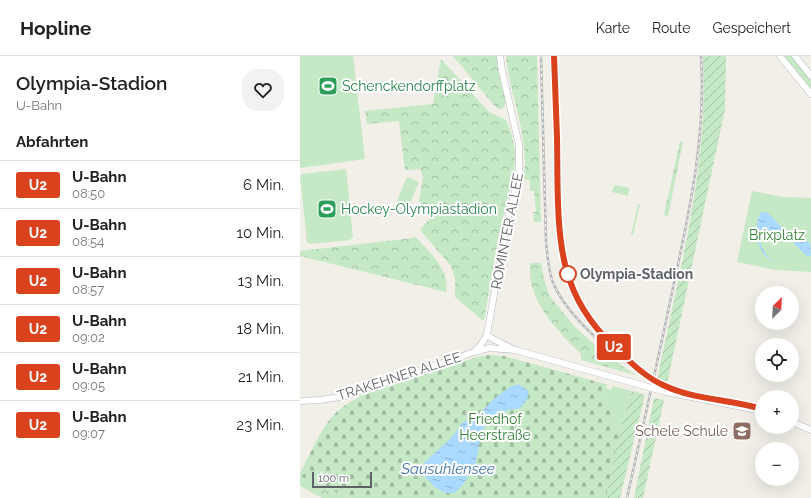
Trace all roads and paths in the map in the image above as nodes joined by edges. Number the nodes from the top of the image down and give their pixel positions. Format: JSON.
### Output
{"nodes":[{"id":1,"x":500,"y":56,"type":"edge"},
{"id":2,"x":780,"y":56,"type":"edge"},
{"id":3,"x":795,"y":56,"type":"edge"},
{"id":4,"x":811,"y":76,"type":"edge"},
{"id":5,"x":811,"y":94,"type":"edge"},
{"id":6,"x":487,"y":334,"type":"junction"},
{"id":7,"x":515,"y":350,"type":"junction"},
{"id":8,"x":474,"y":352,"type":"junction"},
{"id":9,"x":300,"y":400,"type":"edge"},
{"id":10,"x":755,"y":410,"type":"edge"},
{"id":11,"x":799,"y":425,"type":"edge"},
{"id":12,"x":811,"y":430,"type":"edge"}],
"edges":[{"from":1,"to":6,"type":"main road","name":"ROMINTER ALLEE"},
{"from":2,"to":5,"type":"main road"},
{"from":3,"to":4,"type":"main road"},
{"from":6,"to":7,"type":"main road"},
{"from":6,"to":8,"type":"main road"},
{"from":7,"to":8,"type":"main road","name":"TRAKEHNER ALLEE"},
{"from":7,"to":10,"type":"main road","bridge":true},
{"from":8,"to":9,"type":"main road","name":"TRAKEHNER ALLEE"},
{"from":11,"to":12,"type":"main road"}]}
